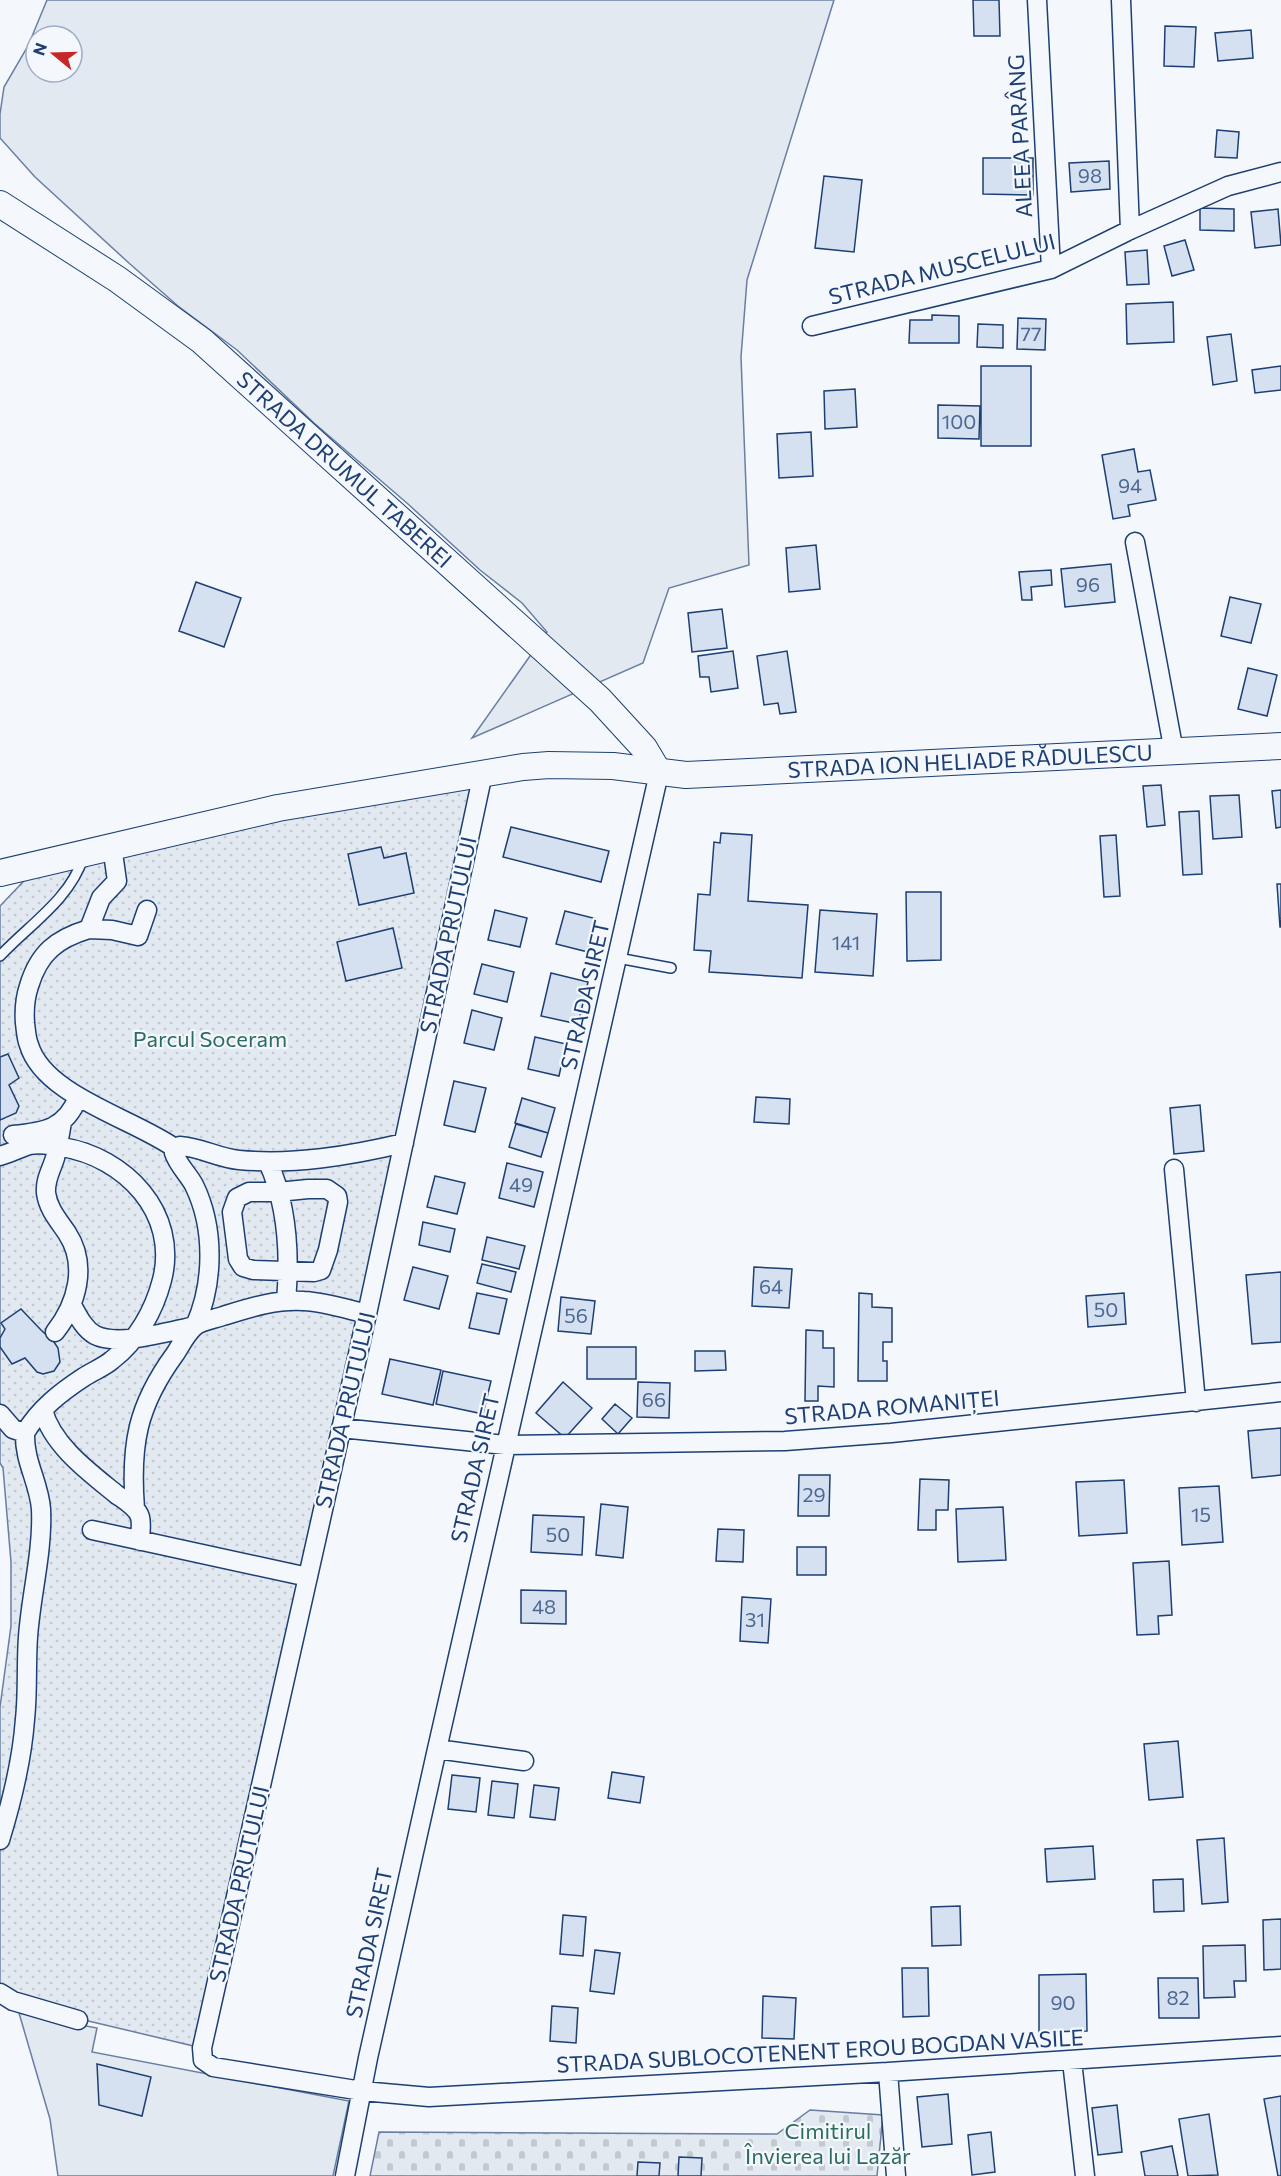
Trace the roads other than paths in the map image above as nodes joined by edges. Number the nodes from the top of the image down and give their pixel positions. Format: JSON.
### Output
{"nodes":[{"id":1,"x":1037,"y":0,"type":"edge"},
{"id":2,"x":1121,"y":0,"type":"edge"},
{"id":3,"x":1281,"y":172,"type":"edge"},
{"id":4,"x":0,"y":204,"type":"edge"},
{"id":5,"x":1130,"y":230,"type":"junction"},
{"id":6,"x":1051,"y":269,"type":"junction"},
{"id":7,"x":813,"y":326,"type":"dead end"},
{"id":8,"x":1135,"y":542,"type":"dead end"},
{"id":9,"x":1281,"y":746,"type":"edge"},
{"id":10,"x":1174,"y":752,"type":"junction"},
{"id":11,"x":659,"y":772,"type":"junction"},
{"id":12,"x":483,"y":773,"type":"junction"},
{"id":13,"x":112,"y":846,"type":"junction"},
{"id":14,"x":85,"y":852,"type":"junction"},
{"id":15,"x":0,"y":873,"type":"edge"},
{"id":16,"x":147,"y":910,"type":"dead end"},
{"id":17,"x":88,"y":929,"type":"junction"},
{"id":18,"x":0,"y":956,"type":"edge"},
{"id":19,"x":618,"y":958,"type":"junction"},
{"id":20,"x":671,"y":968,"type":"dead end"},
{"id":21,"x":78,"y":1097,"type":"junction"},
{"id":22,"x":62,"y":1122,"type":"junction"},
{"id":23,"x":13,"y":1135,"type":"dead end"},
{"id":24,"x":404,"y":1143,"type":"junction"},
{"id":25,"x":58,"y":1146,"type":"junction"},
{"id":26,"x":176,"y":1149,"type":"junction"},
{"id":27,"x":0,"y":1156,"type":"edge"},
{"id":28,"x":268,"y":1162,"type":"junction"},
{"id":29,"x":1174,"y":1169,"type":"dead end"},
{"id":30,"x":279,"y":1192,"type":"junction"},
{"id":31,"x":287,"y":1271,"type":"junction"},
{"id":32,"x":286,"y":1301,"type":"junction"},
{"id":33,"x":72,"y":1305,"type":"junction"},
{"id":34,"x":367,"y":1314,"type":"junction"},
{"id":35,"x":195,"y":1326,"type":"junction"},
{"id":36,"x":55,"y":1332,"type":"dead end"},
{"id":37,"x":135,"y":1337,"type":"junction"},
{"id":38,"x":1281,"y":1392,"type":"edge"},
{"id":39,"x":1196,"y":1402,"type":"junction"},
{"id":40,"x":43,"y":1410,"type":"junction"},
{"id":41,"x":0,"y":1414,"type":"edge"},
{"id":42,"x":341,"y":1428,"type":"junction"},
{"id":43,"x":25,"y":1433,"type":"junction"},
{"id":44,"x":505,"y":1445,"type":"junction"},
{"id":45,"x":135,"y":1509,"type":"junction"},
{"id":46,"x":92,"y":1530,"type":"dead end"},
{"id":47,"x":140,"y":1541,"type":"junction"},
{"id":48,"x":308,"y":1577,"type":"junction"},
{"id":49,"x":437,"y":1749,"type":"junction"},
{"id":50,"x":524,"y":1761,"type":"dead end"},
{"id":51,"x":0,"y":1840,"type":"edge"},
{"id":52,"x":0,"y":1994,"type":"edge"},
{"id":53,"x":78,"y":2020,"type":"dead end"},
{"id":54,"x":1281,"y":2046,"type":"edge"},
{"id":55,"x":1072,"y":2061,"type":"junction"},
{"id":56,"x":888,"y":2072,"type":"junction"},
{"id":57,"x":362,"y":2091,"type":"junction"},
{"id":58,"x":345,"y":2176,"type":"edge"},
{"id":59,"x":896,"y":2176,"type":"edge"},
{"id":60,"x":1085,"y":2176,"type":"edge"}],
"edges":[{"from":1,"to":6,"type":"street","name":"ALEEA PARÂNG"},
{"from":2,"to":5,"type":"street"},
{"from":3,"to":5,"type":"street","name":"STRADA MUSCELULUI"},
{"from":4,"to":11,"type":"street","name":"STRADA DRUMUL TABEREI"},
{"from":5,"to":6,"type":"street","name":"STRADA MUSCELULUI"},
{"from":6,"to":7,"type":"street","name":"STRADA MUSCELULUI"},
{"from":8,"to":10,"type":"street"},
{"from":9,"to":10,"type":"street","name":"STRADA ION HELIADE RĂDULESCU"},
{"from":10,"to":11,"type":"street","name":"STRADA ION HELIADE RĂDULESCU"},
{"from":11,"to":12,"type":"street"},
{"from":11,"to":19,"type":"street","name":"STRADA SIRET"},
{"from":12,"to":13,"type":"street"},
{"from":12,"to":24,"type":"street","name":"STRADA PRUTULUI"},
{"from":13,"to":14,"type":"street"},
{"from":13,"to":17,"type":"street"},
{"from":14,"to":15,"type":"street"},
{"from":14,"to":18,"type":"lane"},
{"from":16,"to":17,"type":"street"},
{"from":17,"to":21,"type":"street"},
{"from":19,"to":20,"type":"lane"},
{"from":19,"to":44,"type":"street","name":"STRADA SIRET"},
{"from":21,"to":22,"type":"street"},
{"from":21,"to":26,"type":"street"},
{"from":22,"to":23,"type":"street"},
{"from":22,"to":25,"type":"street"},
{"from":24,"to":28,"type":"street"},
{"from":24,"to":34,"type":"street","name":"STRADA PRUTULUI"},
{"from":25,"to":27,"type":"street"},
{"from":25,"to":33,"type":"street"},
{"from":25,"to":37,"type":"street"},
{"from":26,"to":28,"type":"street"},
{"from":26,"to":35,"type":"street"},
{"from":28,"to":30,"type":"street"},
{"from":29,"to":39,"type":"street"},
{"from":30,"to":31,"type":"street"},
{"from":30,"to":31,"type":"street"},
{"from":30,"to":31,"type":"street"},
{"from":31,"to":32,"type":"street"},
{"from":32,"to":34,"type":"street"},
{"from":32,"to":35,"type":"street"},
{"from":33,"to":36,"type":"street"},
{"from":33,"to":37,"type":"street"},
{"from":34,"to":42,"type":"street","name":"STRADA PRUTULUI"},
{"from":35,"to":37,"type":"street"},
{"from":35,"to":45,"type":"street"},
{"from":37,"to":40,"type":"street"},
{"from":38,"to":39,"type":"street","name":"STRADA ROMANIȚEI"},
{"from":39,"to":44,"type":"street","name":"STRADA ROMANIȚEI"},
{"from":40,"to":43,"type":"street"},
{"from":40,"to":45,"type":"street"},
{"from":41,"to":43,"type":"street"},
{"from":42,"to":44,"type":"street","name":"STRADA ROMANIȚEI"},
{"from":42,"to":48,"type":"street","name":"STRADA PRUTULUI"},
{"from":43,"to":51,"type":"street"},
{"from":44,"to":49,"type":"street","name":"STRADA SIRET"},
{"from":45,"to":47,"type":"street"},
{"from":46,"to":47,"type":"street"},
{"from":47,"to":48,"type":"street"},
{"from":48,"to":57,"type":"street","name":"STRADA PRUTULUI"},
{"from":49,"to":50,"type":"street"},
{"from":49,"to":57,"type":"street","name":"STRADA SIRET"},
{"from":52,"to":53,"type":"street"},
{"from":54,"to":55,"type":"street","name":"STRADA SUBLOCOTENENT EROU BOGDAN VASILE"},
{"from":55,"to":56,"type":"street","name":"STRADA SUBLOCOTENENT EROU BOGDAN VASILE"},
{"from":55,"to":60,"type":"street"},
{"from":56,"to":57,"type":"street","name":"STRADA SUBLOCOTENENT EROU BOGDAN VASILE"},
{"from":56,"to":59,"type":"street"},
{"from":57,"to":58,"type":"street","name":"STRADA SIRET"}]}
